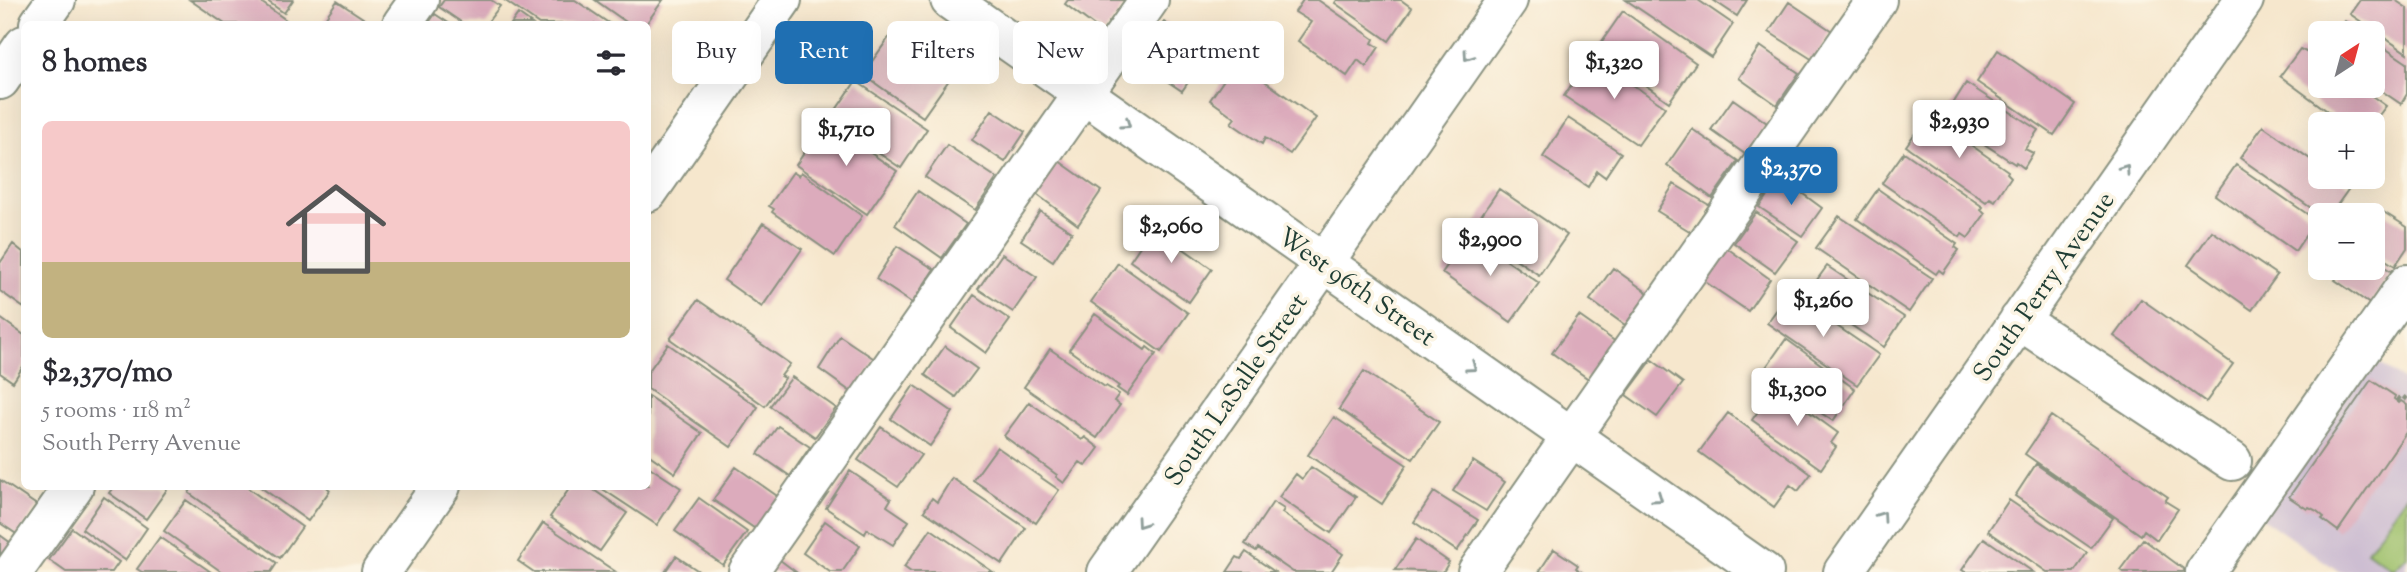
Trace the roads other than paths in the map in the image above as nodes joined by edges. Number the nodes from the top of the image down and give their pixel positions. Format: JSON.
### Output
{"nodes":[{"id":1,"x":56,"y":0,"type":"edge"},
{"id":2,"x":419,"y":0,"type":"edge"},
{"id":3,"x":782,"y":0,"type":"edge"},
{"id":4,"x":950,"y":0,"type":"edge"},
{"id":5,"x":1149,"y":0,"type":"edge"},
{"id":6,"x":1507,"y":0,"type":"edge"},
{"id":7,"x":1877,"y":0,"type":"edge"},
{"id":8,"x":2244,"y":0,"type":"edge"},
{"id":9,"x":40,"y":21,"type":"edge"},
{"id":10,"x":404,"y":21,"type":"edge"},
{"id":11,"x":21,"y":49,"type":"edge"},
{"id":12,"x":0,"y":80,"type":"edge"},
{"id":13,"x":1084,"y":94,"type":"junction"},
{"id":14,"x":651,"y":188,"type":"edge"},
{"id":15,"x":1324,"y":263,"type":"junction"},
{"id":16,"x":2407,"y":284,"type":"edge"},
{"id":17,"x":2019,"y":320,"type":"junction"},
{"id":18,"x":1571,"y":437,"type":"junction"},
{"id":19,"x":2232,"y":461,"type":"dead end"},
{"id":20,"x":71,"y":490,"type":"edge"},
{"id":21,"x":438,"y":490,"type":"edge"},
{"id":22,"x":13,"y":572,"type":"edge"},
{"id":23,"x":381,"y":572,"type":"edge"},
{"id":24,"x":748,"y":572,"type":"edge"},
{"id":25,"x":1107,"y":572,"type":"edge"},
{"id":26,"x":1477,"y":572,"type":"edge"},
{"id":27,"x":1764,"y":572,"type":"edge"},
{"id":28,"x":1843,"y":572,"type":"edge"},
{"id":29,"x":2205,"y":572,"type":"edge"}],
"edges":[{"from":1,"to":9,"type":"street"},
{"from":2,"to":10,"type":"street"},
{"from":3,"to":14,"type":"street"},
{"from":4,"to":13,"type":"street","name":"West 96th Street"},
{"from":5,"to":13,"type":"street"},
{"from":6,"to":15,"type":"street","name":"South LaSalle Street","one_way":true},
{"from":7,"to":18,"type":"street"},
{"from":17,"to":8,"type":"street","name":"South Perry Avenue","one_way":true},
{"from":11,"to":12,"type":"street"},
{"from":13,"to":15,"type":"street","name":"West 96th Street","one_way":true},
{"from":13,"to":24,"type":"street"},
{"from":15,"to":18,"type":"street","name":"West 96th Street","one_way":true},
{"from":15,"to":25,"type":"street","name":"South LaSalle Street","one_way":true},
{"from":16,"to":29,"type":"street"},
{"from":17,"to":19,"type":"street"},
{"from":28,"to":17,"type":"street","name":"South Perry Avenue","one_way":true},
{"from":18,"to":26,"type":"street"},
{"from":18,"to":27,"type":"street","name":"West 96th Street","one_way":true},
{"from":20,"to":22,"type":"street"},
{"from":21,"to":23,"type":"street"}]}
